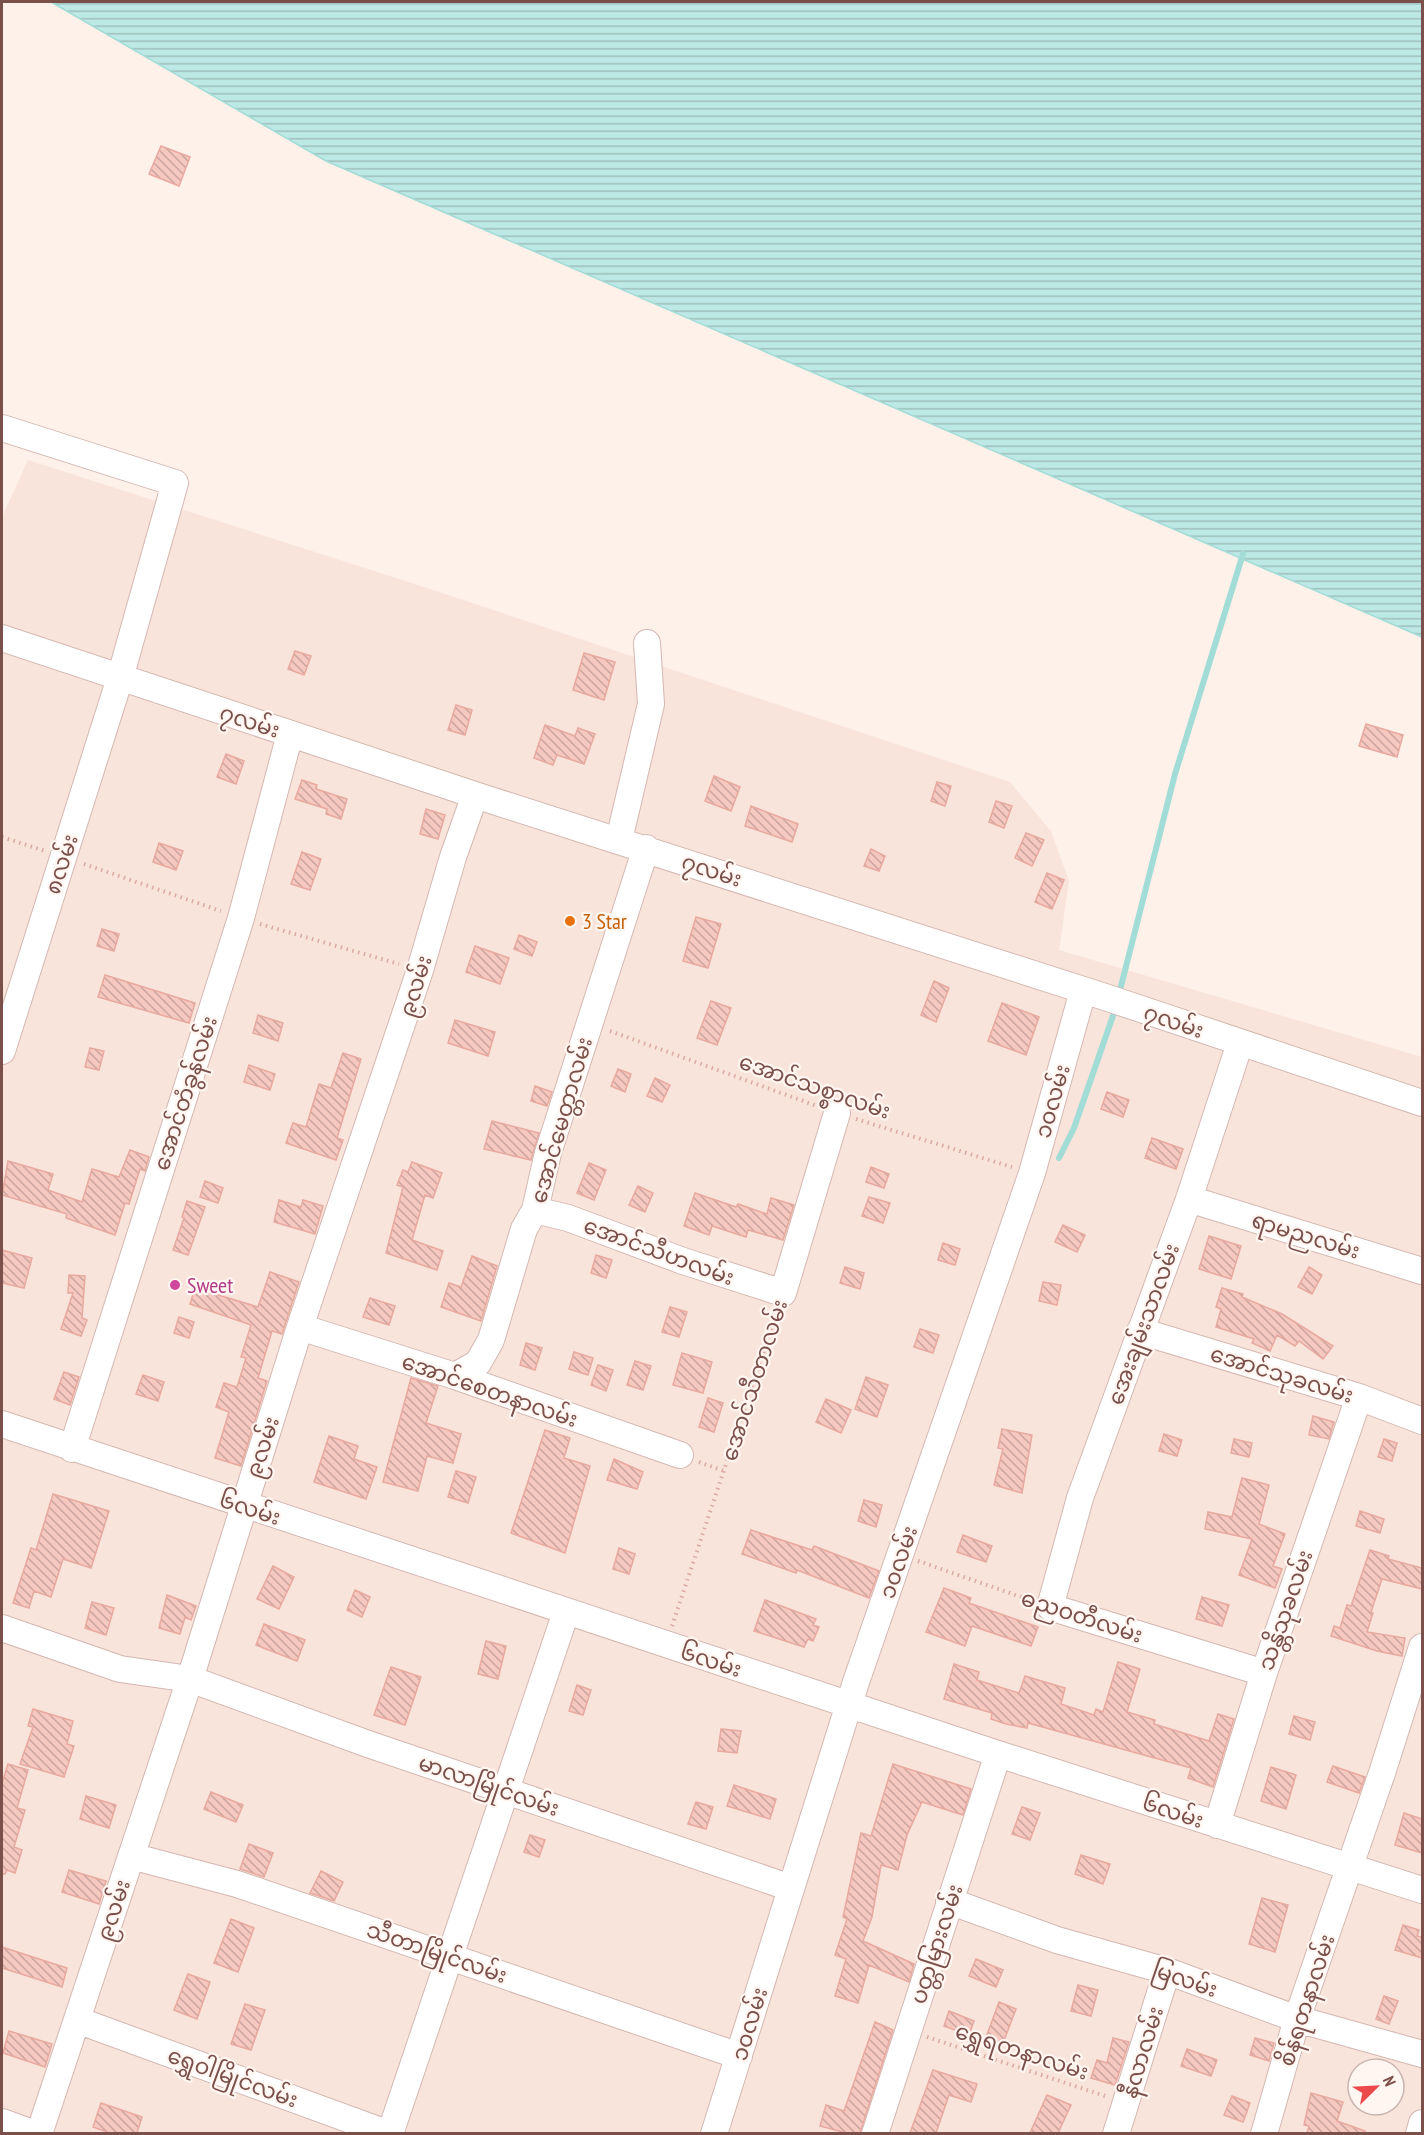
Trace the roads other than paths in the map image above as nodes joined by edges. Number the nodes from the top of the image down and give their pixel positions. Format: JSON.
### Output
{"nodes":[{"id":1,"x":2,"y":428,"type":"edge"},
{"id":2,"x":2,"y":639,"type":"edge"},
{"id":3,"x":647,"y":643,"type":"dead end"},
{"id":4,"x":120,"y":678,"type":"junction"},
{"id":5,"x":290,"y":734,"type":"junction"},
{"id":6,"x":475,"y":795,"type":"junction"},
{"id":7,"x":619,"y":840,"type":"junction"},
{"id":8,"x":646,"y":848,"type":"junction"},
{"id":9,"x":1083,"y":991,"type":"junction"},
{"id":10,"x":1239,"y":1043,"type":"junction"},
{"id":11,"x":2,"y":1051,"type":"edge"},
{"id":12,"x":1422,"y":1103,"type":"edge"},
{"id":13,"x":837,"y":1113,"type":"road end"},
{"id":14,"x":1189,"y":1199,"type":"junction"},
{"id":15,"x":535,"y":1210,"type":"junction"},
{"id":16,"x":1422,"y":1271,"type":"edge"},
{"id":17,"x":783,"y":1293,"type":"joint"},
{"id":18,"x":300,"y":1327,"type":"junction"},
{"id":19,"x":1140,"y":1331,"type":"junction"},
{"id":20,"x":455,"y":1376,"type":"junction"},
{"id":21,"x":1359,"y":1397,"type":"junction"},
{"id":22,"x":1422,"y":1421,"type":"edge"},
{"id":23,"x":2,"y":1424,"type":"edge"},
{"id":24,"x":72,"y":1449,"type":"junction"},
{"id":25,"x":680,"y":1455,"type":"dead end"},
{"id":26,"x":243,"y":1506,"type":"junction"},
{"id":27,"x":1050,"y":1607,"type":"joint"},
{"id":28,"x":566,"y":1612,"type":"junction"},
{"id":29,"x":4,"y":1636,"type":"edge"},
{"id":30,"x":1422,"y":1647,"type":"edge"},
{"id":31,"x":1264,"y":1673,"type":"junction"},
{"id":32,"x":190,"y":1679,"type":"junction"},
{"id":33,"x":850,"y":1706,"type":"junction"},
{"id":34,"x":998,"y":1754,"type":"junction"},
{"id":35,"x":508,"y":1792,"type":"junction"},
{"id":36,"x":1217,"y":1825,"type":"junction"},
{"id":37,"x":131,"y":1856,"type":"junction"},
{"id":38,"x":1350,"y":1868,"type":"junction"},
{"id":39,"x":791,"y":1888,"type":"junction"},
{"id":40,"x":1422,"y":1890,"type":"edge"},
{"id":41,"x":949,"y":1901,"type":"junction"},
{"id":42,"x":451,"y":1957,"type":"junction"},
{"id":43,"x":1167,"y":1971,"type":"junction"},
{"id":44,"x":1297,"y":2019,"type":"junction"},
{"id":45,"x":77,"y":2020,"type":"junction"},
{"id":46,"x":1422,"y":2054,"type":"edge"},
{"id":47,"x":740,"y":2056,"type":"junction"},
{"id":48,"x":2,"y":2122,"type":"edge"},
{"id":49,"x":1422,"y":2123,"type":"edge"},
{"id":50,"x":37,"y":2133,"type":"edge"},
{"id":51,"x":390,"y":2133,"type":"edge"},
{"id":52,"x":714,"y":2133,"type":"edge"},
{"id":53,"x":875,"y":2133,"type":"edge"},
{"id":54,"x":1116,"y":2133,"type":"edge"},
{"id":55,"x":1264,"y":2133,"type":"edge"},
{"id":56,"x":1419,"y":2133,"type":"edge"}],
"edges":[{"from":1,"to":4,"type":"street","name":"၈လမ်း"},
{"from":2,"to":4,"type":"street","name":"၇လမ်း"},
{"from":3,"to":7,"type":"street"},
{"from":4,"to":5,"type":"street","name":"၇လမ်း"},
{"from":4,"to":11,"type":"street","name":"၈လမ်း"},
{"from":5,"to":6,"type":"street","name":"၇လမ်း"},
{"from":5,"to":24,"type":"street","name":"အောင်တံခွန်လမ်း"},
{"from":6,"to":7,"type":"street","name":"၇လမ်း"},
{"from":6,"to":18,"type":"street","name":"၉လမ်း"},
{"from":7,"to":8,"type":"street","name":"၇လမ်း"},
{"from":8,"to":9,"type":"street","name":"၇လမ်း"},
{"from":8,"to":15,"type":"street","name":"အောင်မေတ္တာလမ်း"},
{"from":9,"to":10,"type":"street","name":"၇လမ်း"},
{"from":9,"to":33,"type":"street","name":"၁၀လမ်း"},
{"from":10,"to":12,"type":"street","name":"၇လမ်း"},
{"from":10,"to":14,"type":"street","name":"အေးချမ်းသာလမ်း"},
{"from":13,"to":17,"type":"street","name":"အောင်သီတာလမ်း"},
{"from":14,"to":16,"type":"street","name":"ရာမညလမ်း"},
{"from":14,"to":19,"type":"street","name":"အေးချမ်းသာလမ်း"},
{"from":15,"to":17,"type":"street","name":"အောင်သီဟလမ်း"},
{"from":15,"to":20,"type":"street","name":"အောင်မေတ္တာလမ်း"},
{"from":18,"to":20,"type":"street","name":"အောင်စေတနာလမ်း"},
{"from":18,"to":26,"type":"street","name":"၉လမ်း"},
{"from":19,"to":21,"type":"street","name":"အောင်သုခလမ်း"},
{"from":19,"to":27,"type":"street","name":"အေးချမ်းသာလမ်း"},
{"from":20,"to":25,"type":"street","name":"အောင်စေတနာလမ်း"},
{"from":21,"to":22,"type":"street","name":"အောင်သုခလမ်း"},
{"from":21,"to":31,"type":"street","name":"သန္တိသုခလမ်း"},
{"from":23,"to":24,"type":"street","name":"၆လမ်း"},
{"from":24,"to":26,"type":"street","name":"၆လမ်း"},
{"from":26,"to":28,"type":"street","name":"၆လမ်း"},
{"from":26,"to":32,"type":"street","name":"၉လမ်း"},
{"from":27,"to":31,"type":"street","name":"ဓညဝတီလမ်း"},
{"from":28,"to":33,"type":"street","name":"၆လမ်း"},
{"from":28,"to":35,"type":"street"},
{"from":29,"to":32,"type":"street","name":"မာလာမြိုင်လမ်း"},
{"from":30,"to":38,"type":"street","name":"စိန်ရတနာလမ်း"},
{"from":31,"to":36,"type":"street","name":"သန္တိသုခလမ်း"},
{"from":32,"to":35,"type":"street","name":"မာလာမြိုင်လမ်း"},
{"from":32,"to":37,"type":"street","name":"၉လမ်း"},
{"from":33,"to":34,"type":"street","name":"၆လမ်း"},
{"from":33,"to":39,"type":"street","name":"၁၀လမ်း"},
{"from":34,"to":36,"type":"street","name":"၆လမ်း"},
{"from":34,"to":41,"type":"street","name":"ပတ္တမြားလမ်း"},
{"from":35,"to":39,"type":"street","name":"မာလာမြိုင်လမ်း"},
{"from":35,"to":42,"type":"street"},
{"from":36,"to":38,"type":"street","name":"၆လမ်း"},
{"from":37,"to":42,"type":"street","name":"သီတာမြိုင်လမ်း"},
{"from":37,"to":45,"type":"street","name":"၉လမ်း"},
{"from":38,"to":40,"type":"street","name":"၆လမ်း"},
{"from":38,"to":44,"type":"street","name":"စိန်ရတနာလမ်း"},
{"from":39,"to":47,"type":"street","name":"၁၀လမ်း"},
{"from":41,"to":43,"type":"street","name":"မြလမ်း"},
{"from":41,"to":53,"type":"street","name":"ပတ္တမြားလမ်း"},
{"from":42,"to":47,"type":"street","name":"သီတာမြိုင်လမ်း"},
{"from":42,"to":51,"type":"street"},
{"from":43,"to":44,"type":"street","name":"မြလမ်း"},
{"from":43,"to":54,"type":"street","name":"နီလာလမ်း"},
{"from":44,"to":46,"type":"street","name":"မြလမ်း"},
{"from":44,"to":55,"type":"street","name":"စိန်ရတနာလမ်း"},
{"from":45,"to":50,"type":"street","name":"၉လမ်း"},
{"from":45,"to":51,"type":"street","name":"ရွှေဝါမြိုင်လမ်း"},
{"from":47,"to":52,"type":"street","name":"၁၀လမ်း"},
{"from":48,"to":50,"type":"street"},
{"from":49,"to":56,"type":"street"}]}
